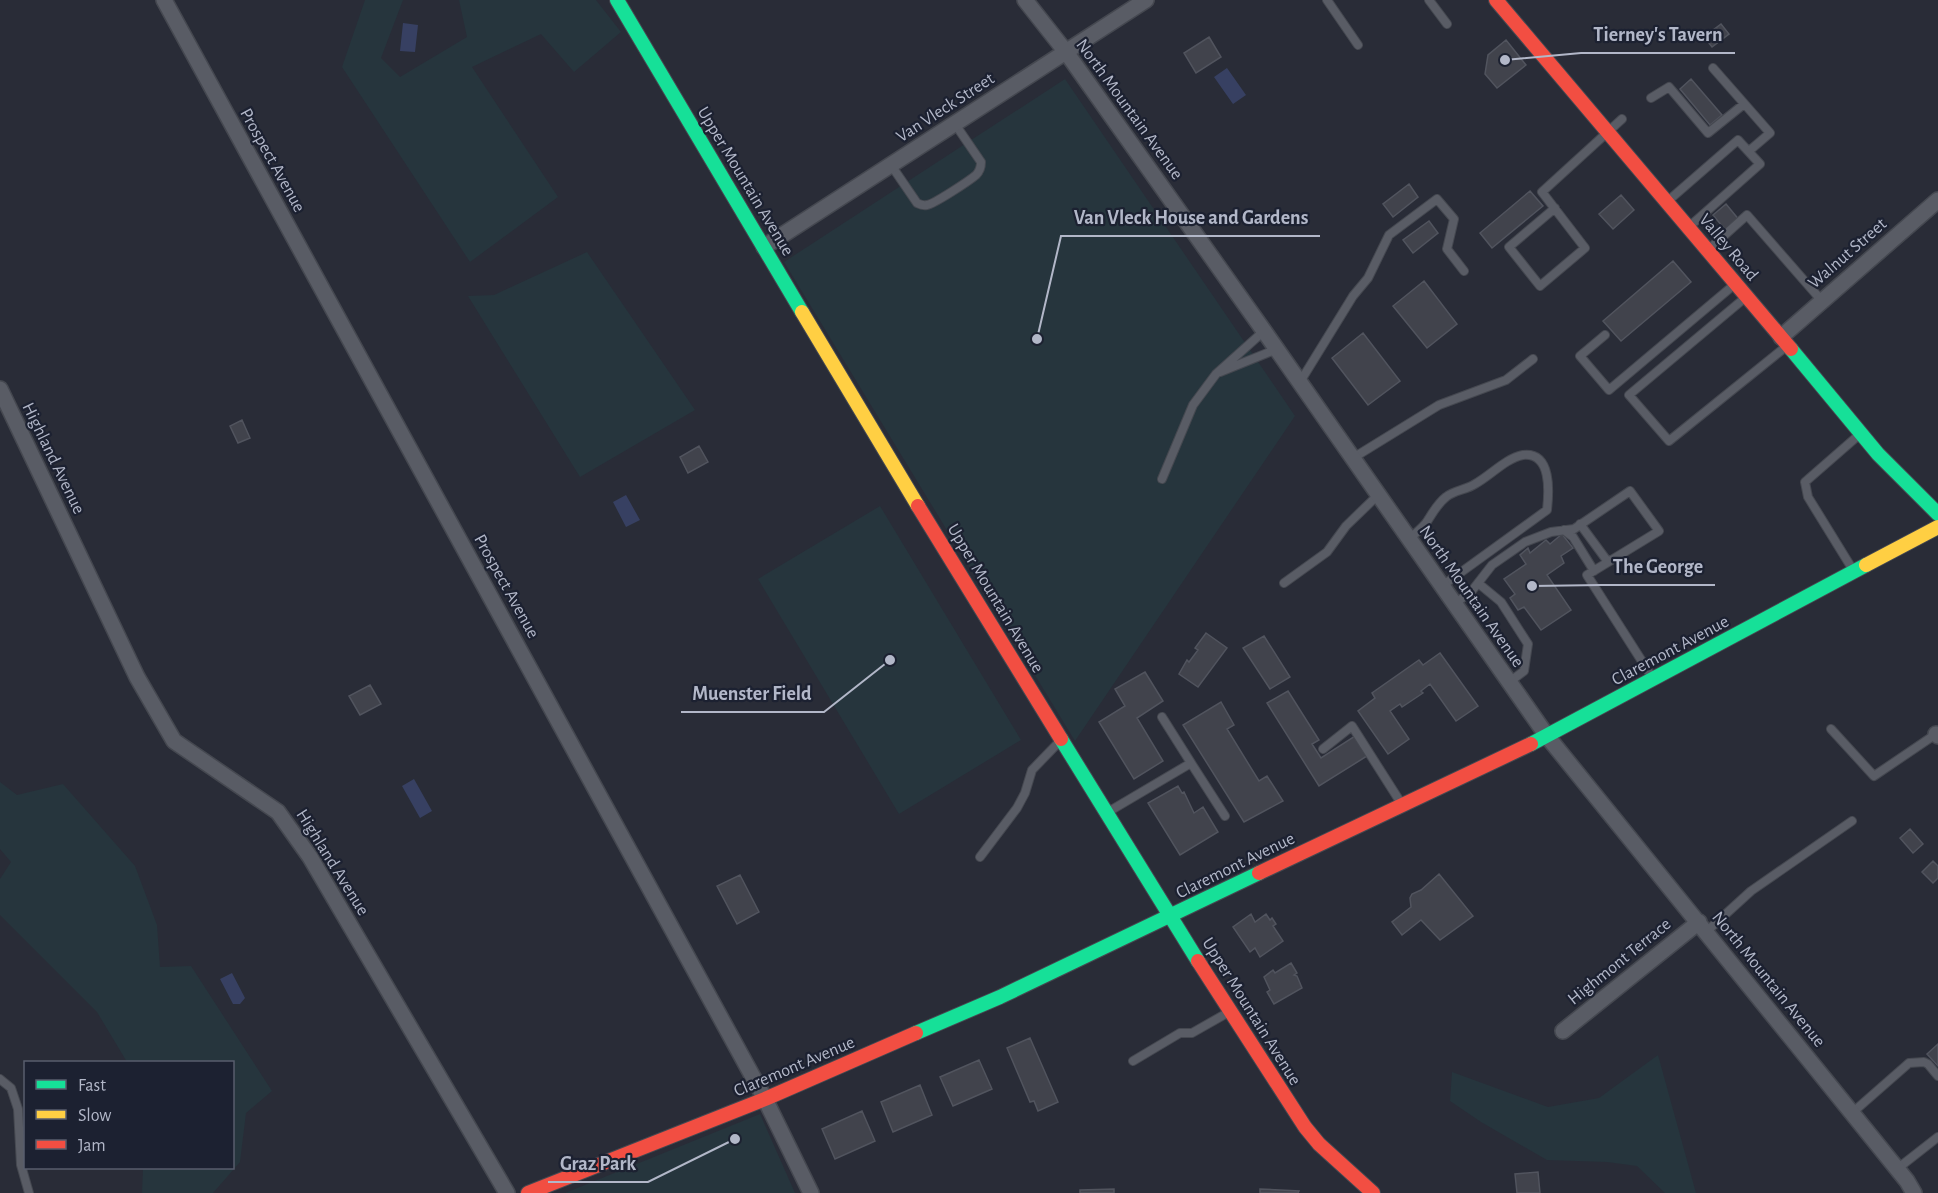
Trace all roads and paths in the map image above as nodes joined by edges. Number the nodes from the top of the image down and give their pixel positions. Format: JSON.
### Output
{"nodes":[{"id":1,"x":164,"y":0,"type":"edge"},
{"id":2,"x":617,"y":0,"type":"edge"},
{"id":3,"x":1025,"y":0,"type":"edge"},
{"id":4,"x":1146,"y":0,"type":"edge"},
{"id":5,"x":1327,"y":0,"type":"edge"},
{"id":6,"x":1429,"y":0,"type":"edge"},
{"id":7,"x":1496,"y":0,"type":"edge"},
{"id":8,"x":1447,"y":24,"type":"dead end"},
{"id":9,"x":1358,"y":45,"type":"dead end"},
{"id":10,"x":1066,"y":52,"type":"junction"},
{"id":11,"x":1713,"y":68,"type":"dead end"},
{"id":12,"x":1651,"y":98,"type":"dead end"},
{"id":13,"x":1744,"y":104,"type":"junction"},
{"id":14,"x":1622,"y":119,"type":"dead end"},
{"id":15,"x":955,"y":124,"type":"junction"},
{"id":16,"x":1607,"y":132,"type":"junction"},
{"id":17,"x":1749,"y":151,"type":"junction"},
{"id":18,"x":891,"y":165,"type":"junction"},
{"id":19,"x":1938,"y":200,"type":"edge"},
{"id":20,"x":1667,"y":202,"type":"junction"},
{"id":21,"x":1555,"y":208,"type":"junction"},
{"id":22,"x":1689,"y":227,"type":"junction"},
{"id":23,"x":764,"y":248,"type":"junction"},
{"id":24,"x":1708,"y":250,"type":"junction"},
{"id":25,"x":1464,"y":271,"type":"dead end"},
{"id":26,"x":1736,"y":283,"type":"junction"},
{"id":27,"x":1747,"y":296,"type":"junction"},
{"id":28,"x":1822,"y":301,"type":"junction"},
{"id":29,"x":1264,"y":331,"type":"junction"},
{"id":30,"x":1605,"y":335,"type":"dead end"},
{"id":31,"x":1785,"y":341,"type":"junction"},
{"id":32,"x":1277,"y":349,"type":"junction"},
{"id":33,"x":1533,"y":359,"type":"dead end"},
{"id":34,"x":1216,"y":374,"type":"junction"},
{"id":35,"x":1300,"y":382,"type":"junction"},
{"id":36,"x":0,"y":389,"type":"edge"},
{"id":37,"x":1861,"y":433,"type":"junction"},
{"id":38,"x":1353,"y":458,"type":"junction"},
{"id":39,"x":1162,"y":479,"type":"dead end"},
{"id":40,"x":1378,"y":495,"type":"junction"},
{"id":41,"x":1938,"y":514,"type":"edge"},
{"id":42,"x":1580,"y":524,"type":"junction"},
{"id":43,"x":1938,"y":527,"type":"edge"},
{"id":44,"x":1564,"y":530,"type":"junction"},
{"id":45,"x":1409,"y":539,"type":"junction"},
{"id":46,"x":1608,"y":562,"type":"junction"},
{"id":47,"x":1594,"y":571,"type":"junction"},
{"id":48,"x":1855,"y":572,"type":"junction"},
{"id":49,"x":1284,"y":583,"type":"dead end"},
{"id":50,"x":1478,"y":583,"type":"junction"},
{"id":51,"x":1442,"y":586,"type":"junction"},
{"id":52,"x":1454,"y":604,"type":"junction"},
{"id":53,"x":1653,"y":679,"type":"junction"},
{"id":54,"x":1508,"y":683,"type":"junction"},
{"id":55,"x":1162,"y":717,"type":"dead end"},
{"id":56,"x":1831,"y":729,"type":"dead end"},
{"id":57,"x":1937,"y":735,"type":"edge"},
{"id":58,"x":1547,"y":736,"type":"junction"},
{"id":59,"x":1061,"y":740,"type":"junction"},
{"id":60,"x":1323,"y":749,"type":"dead end"},
{"id":61,"x":1191,"y":763,"type":"junction"},
{"id":62,"x":1401,"y":804,"type":"junction"},
{"id":63,"x":1107,"y":813,"type":"junction"},
{"id":64,"x":1225,"y":816,"type":"dead end"},
{"id":65,"x":1852,"y":822,"type":"dead end"},
{"id":66,"x":980,"y":857,"type":"dead end"},
{"id":67,"x":1170,"y":916,"type":"junction"},
{"id":68,"x":1703,"y":927,"type":"junction"},
{"id":69,"x":1231,"y":1011,"type":"junction"},
{"id":70,"x":1563,"y":1031,"type":"dead end"},
{"id":71,"x":1133,"y":1060,"type":"dead end"},
{"id":72,"x":1938,"y":1076,"type":"edge"},
{"id":73,"x":0,"y":1079,"type":"edge"},
{"id":74,"x":765,"y":1099,"type":"junction"},
{"id":75,"x":1852,"y":1113,"type":"junction"},
{"id":76,"x":1938,"y":1137,"type":"edge"},
{"id":77,"x":1897,"y":1169,"type":"junction"},
{"id":78,"x":29,"y":1193,"type":"edge"},
{"id":79,"x":507,"y":1193,"type":"edge"},
{"id":80,"x":528,"y":1193,"type":"edge"},
{"id":81,"x":811,"y":1193,"type":"edge"},
{"id":82,"x":1373,"y":1193,"type":"edge"},
{"id":83,"x":1914,"y":1193,"type":"edge"}],
"edges":[{"from":1,"to":74,"type":"street","name":"Prospect Avenue"},
{"from":2,"to":23,"type":"street","name":"Upper Mountain Avenue"},
{"from":3,"to":10,"type":"street","name":"North Mountain Avenue"},
{"from":4,"to":10,"type":"street","name":"Van Vleck Street"},
{"from":5,"to":9,"type":"lane"},
{"from":6,"to":8,"type":"lane"},
{"from":7,"to":16,"type":"street","name":"Valley Road"},
{"from":10,"to":15,"type":"street","name":"Van Vleck Street"},
{"from":10,"to":29,"type":"street","name":"North Mountain Avenue"},
{"from":11,"to":13,"type":"lane"},
{"from":12,"to":13,"type":"lane"},
{"from":13,"to":17,"type":"lane"},
{"from":14,"to":16,"type":"lane"},
{"from":15,"to":18,"type":"street","name":"Van Vleck Street"},
{"from":15,"to":18,"type":"lane"},
{"from":16,"to":20,"type":"street","name":"Valley Road"},
{"from":16,"to":21,"type":"lane"},
{"from":17,"to":20,"type":"lane"},
{"from":17,"to":22,"type":"lane"},
{"from":18,"to":23,"type":"street","name":"Van Vleck Street"},
{"from":19,"to":28,"type":"street","name":"Walnut Street"},
{"from":20,"to":22,"type":"street","name":"Valley Road"},
{"from":21,"to":21,"type":"lane"},
{"from":22,"to":24,"type":"street","name":"Valley Road"},
{"from":23,"to":59,"type":"street","name":"Upper Mountain Avenue"},
{"from":24,"to":26,"type":"street","name":"Valley Road"},
{"from":24,"to":28,"type":"lane"},
{"from":25,"to":35,"type":"lane"},
{"from":26,"to":27,"type":"street","name":"Valley Road"},
{"from":26,"to":30,"type":"lane"},
{"from":27,"to":31,"type":"street","name":"Valley Road"},
{"from":27,"to":31,"type":"lane"},
{"from":28,"to":31,"type":"street","name":"Walnut Street"},
{"from":29,"to":32,"type":"street","name":"North Mountain Avenue"},
{"from":29,"to":34,"type":"lane"},
{"from":31,"to":37,"type":"street","name":"Valley Road"},
{"from":32,"to":34,"type":"lane"},
{"from":32,"to":35,"type":"street","name":"North Mountain Avenue"},
{"from":33,"to":38,"type":"lane"},
{"from":34,"to":39,"type":"lane"},
{"from":35,"to":38,"type":"street","name":"North Mountain Avenue"},
{"from":36,"to":79,"type":"street","name":"Highland Avenue"},
{"from":37,"to":41,"type":"street","name":"Valley Road"},
{"from":37,"to":48,"type":"lane"},
{"from":38,"to":40,"type":"street","name":"North Mountain Avenue"},
{"from":40,"to":45,"type":"street","name":"North Mountain Avenue"},
{"from":40,"to":49,"type":"lane"},
{"from":42,"to":44,"type":"lane"},
{"from":42,"to":46,"type":"lane"},
{"from":42,"to":46,"type":"lane"},
{"from":43,"to":48,"type":"street","name":"Claremont Avenue"},
{"from":44,"to":47,"type":"lane"},
{"from":44,"to":50,"type":"lane"},
{"from":45,"to":51,"type":"street","name":"North Mountain Avenue"},
{"from":45,"to":51,"type":"lane"},
{"from":46,"to":47,"type":"lane"},
{"from":47,"to":53,"type":"lane"},
{"from":48,"to":53,"type":"street","name":"Claremont Avenue"},
{"from":50,"to":52,"type":"lane"},
{"from":50,"to":54,"type":"lane"},
{"from":51,"to":52,"type":"street","name":"North Mountain Avenue"},
{"from":52,"to":54,"type":"street","name":"North Mountain Avenue"},
{"from":53,"to":58,"type":"street","name":"Claremont Avenue"},
{"from":54,"to":58,"type":"street","name":"North Mountain Avenue"},
{"from":55,"to":61,"type":"lane"},
{"from":56,"to":57,"type":"lane"},
{"from":58,"to":62,"type":"street","name":"Claremont Avenue"},
{"from":58,"to":68,"type":"street","name":"North Mountain Avenue"},
{"from":59,"to":63,"type":"street","name":"Upper Mountain Avenue"},
{"from":59,"to":66,"type":"lane"},
{"from":60,"to":62,"type":"lane"},
{"from":61,"to":63,"type":"lane"},
{"from":61,"to":64,"type":"lane"},
{"from":62,"to":67,"type":"street","name":"Claremont Avenue"},
{"from":63,"to":67,"type":"street","name":"Upper Mountain Avenue"},
{"from":65,"to":68,"type":"lane"},
{"from":67,"to":69,"type":"street","name":"Upper Mountain Avenue"},
{"from":67,"to":74,"type":"street","name":"Claremont Avenue"},
{"from":68,"to":70,"type":"street","name":"Highmont Terrace"},
{"from":68,"to":75,"type":"street","name":"North Mountain Avenue"},
{"from":69,"to":71,"type":"lane"},
{"from":69,"to":82,"type":"street","name":"Upper Mountain Avenue"},
{"from":72,"to":75,"type":"lane"},
{"from":73,"to":78,"type":"lane"},
{"from":74,"to":80,"type":"street","name":"Claremont Avenue"},
{"from":74,"to":81,"type":"street","name":"Prospect Avenue"},
{"from":75,"to":77,"type":"street","name":"North Mountain Avenue"},
{"from":76,"to":77,"type":"lane"},
{"from":77,"to":83,"type":"street","name":"North Mountain Avenue"}]}
